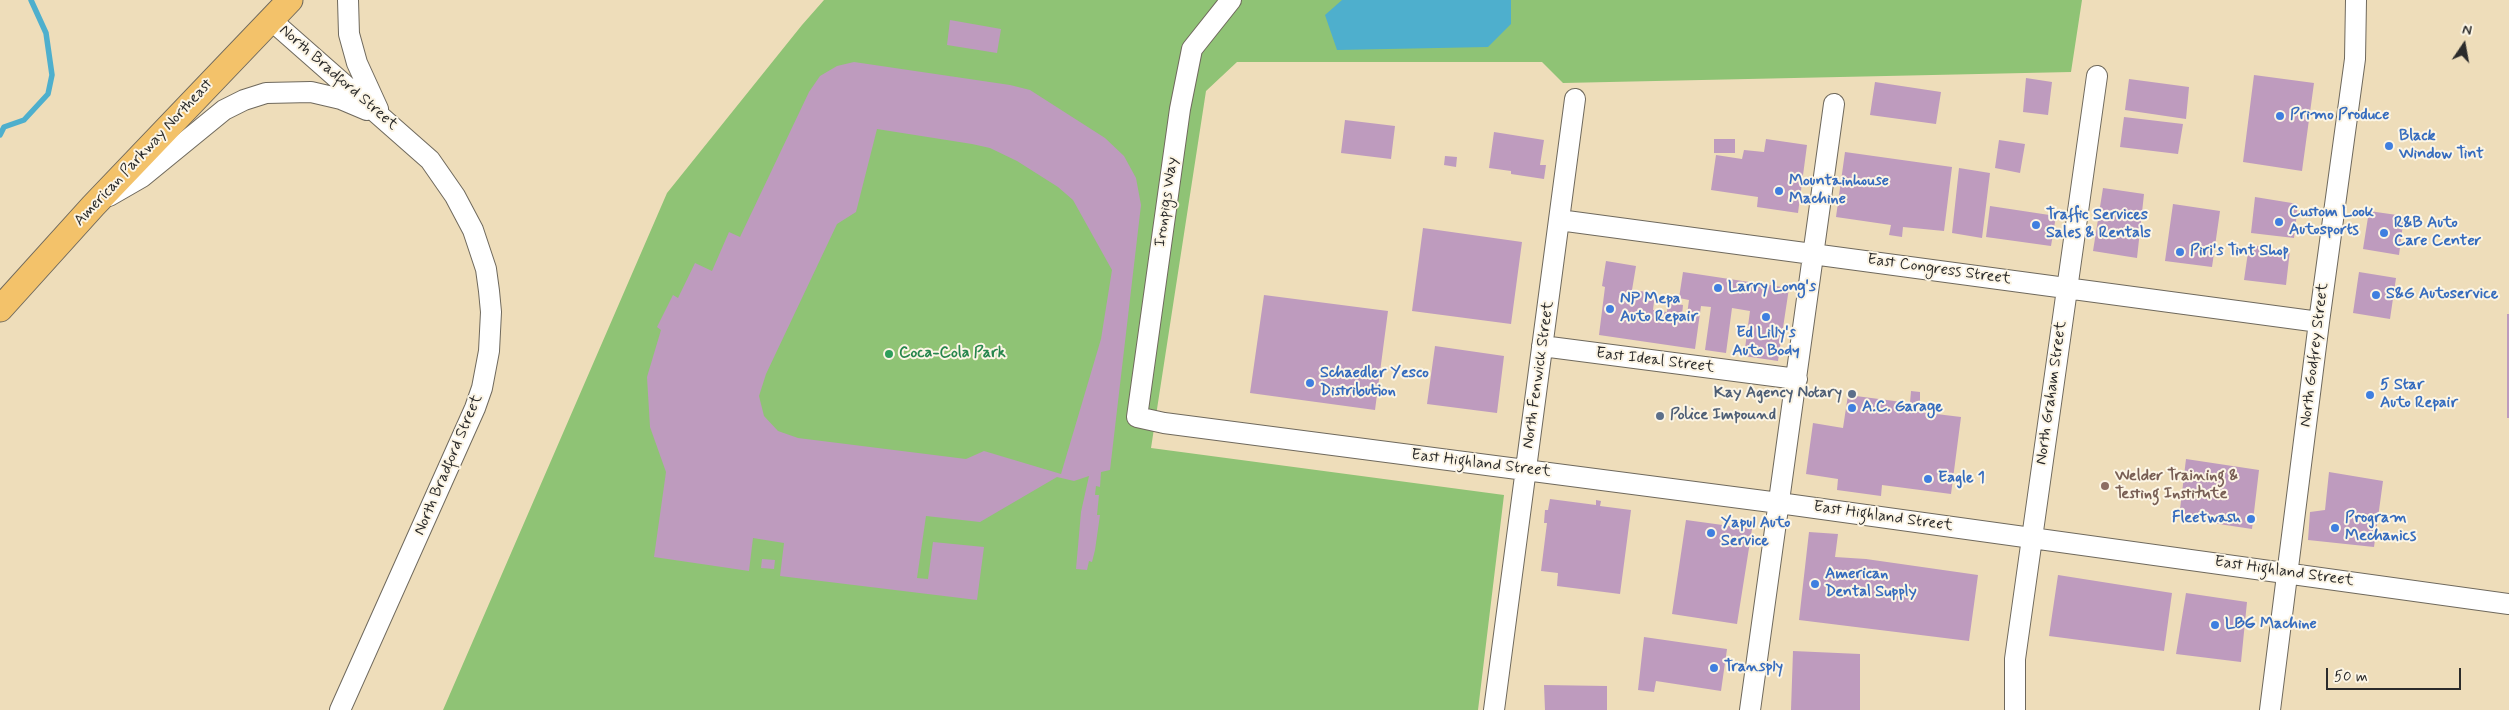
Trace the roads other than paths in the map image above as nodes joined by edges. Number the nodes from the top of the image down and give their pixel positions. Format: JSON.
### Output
{"nodes":[{"id":1,"x":290,"y":0,"type":"edge"},
{"id":2,"x":348,"y":0,"type":"edge"},
{"id":3,"x":1231,"y":0,"type":"edge"},
{"id":4,"x":2356,"y":0,"type":"edge"},
{"id":5,"x":272,"y":20,"type":"junction"},
{"id":6,"x":2096,"y":76,"type":"dead end"},
{"id":7,"x":1575,"y":99,"type":"dead end"},
{"id":8,"x":1834,"y":104,"type":"dead end"},
{"id":9,"x":381,"y":115,"type":"junction"},
{"id":10,"x":93,"y":206,"type":"junction"},
{"id":11,"x":1559,"y":220,"type":"junction"},
{"id":12,"x":1814,"y":254,"type":"junction"},
{"id":13,"x":2067,"y":287,"type":"junction"},
{"id":14,"x":0,"y":309,"type":"edge"},
{"id":15,"x":2318,"y":322,"type":"junction"},
{"id":16,"x":1542,"y":346,"type":"junction"},
{"id":17,"x":1797,"y":379,"type":"junction"},
{"id":18,"x":1137,"y":417,"type":"joint"},
{"id":19,"x":1526,"y":470,"type":"junction"},
{"id":20,"x":1779,"y":503,"type":"junction"},
{"id":21,"x":2032,"y":538,"type":"junction"},
{"id":22,"x":2287,"y":573,"type":"junction"},
{"id":23,"x":2509,"y":604,"type":"edge"},
{"id":24,"x":340,"y":710,"type":"edge"},
{"id":25,"x":1494,"y":710,"type":"edge"},
{"id":26,"x":1750,"y":710,"type":"edge"},
{"id":27,"x":2015,"y":710,"type":"edge"},
{"id":28,"x":2270,"y":710,"type":"edge"}],
"edges":[{"from":1,"to":5,"type":"main road","name":"American Parkway Northeast"},
{"from":2,"to":9,"type":"street"},
{"from":3,"to":18,"type":"street","name":"Ironpigs Way"},
{"from":4,"to":15,"type":"street","name":"North Godfrey Street"},
{"from":5,"to":9,"type":"street","name":"North Bradford Street"},
{"from":5,"to":10,"type":"main road","name":"American Parkway Northeast"},
{"from":6,"to":13,"type":"street","name":"North Graham Street"},
{"from":7,"to":11,"type":"street","name":"North Fenwick Street"},
{"from":8,"to":12,"type":"street"},
{"from":9,"to":10,"type":"street"},
{"from":9,"to":24,"type":"street","name":"North Bradford Street"},
{"from":10,"to":14,"type":"main road","name":"American Parkway Northeast"},
{"from":11,"to":12,"type":"street","name":"East Congress Street"},
{"from":11,"to":16,"type":"street","name":"North Fenwick Street"},
{"from":12,"to":13,"type":"street","name":"East Congress Street"},
{"from":12,"to":17,"type":"street"},
{"from":13,"to":15,"type":"street","name":"East Congress Street"},
{"from":13,"to":21,"type":"street","name":"North Graham Street"},
{"from":15,"to":22,"type":"street","name":"North Godfrey Street"},
{"from":16,"to":17,"type":"street","name":"East Ideal Street"},
{"from":16,"to":19,"type":"street","name":"North Fenwick Street"},
{"from":17,"to":20,"type":"street"},
{"from":18,"to":19,"type":"street","name":"East Highland Street"},
{"from":19,"to":20,"type":"street","name":"East Highland Street"},
{"from":19,"to":25,"type":"street","name":"North Fenwick Street"},
{"from":20,"to":21,"type":"street","name":"East Highland Street"},
{"from":20,"to":26,"type":"street"},
{"from":21,"to":22,"type":"street","name":"East Highland Street"},
{"from":21,"to":27,"type":"street","name":"North Graham Street"},
{"from":22,"to":23,"type":"street","name":"East Highland Street"},
{"from":22,"to":28,"type":"street","name":"North Godfrey Street"}]}
